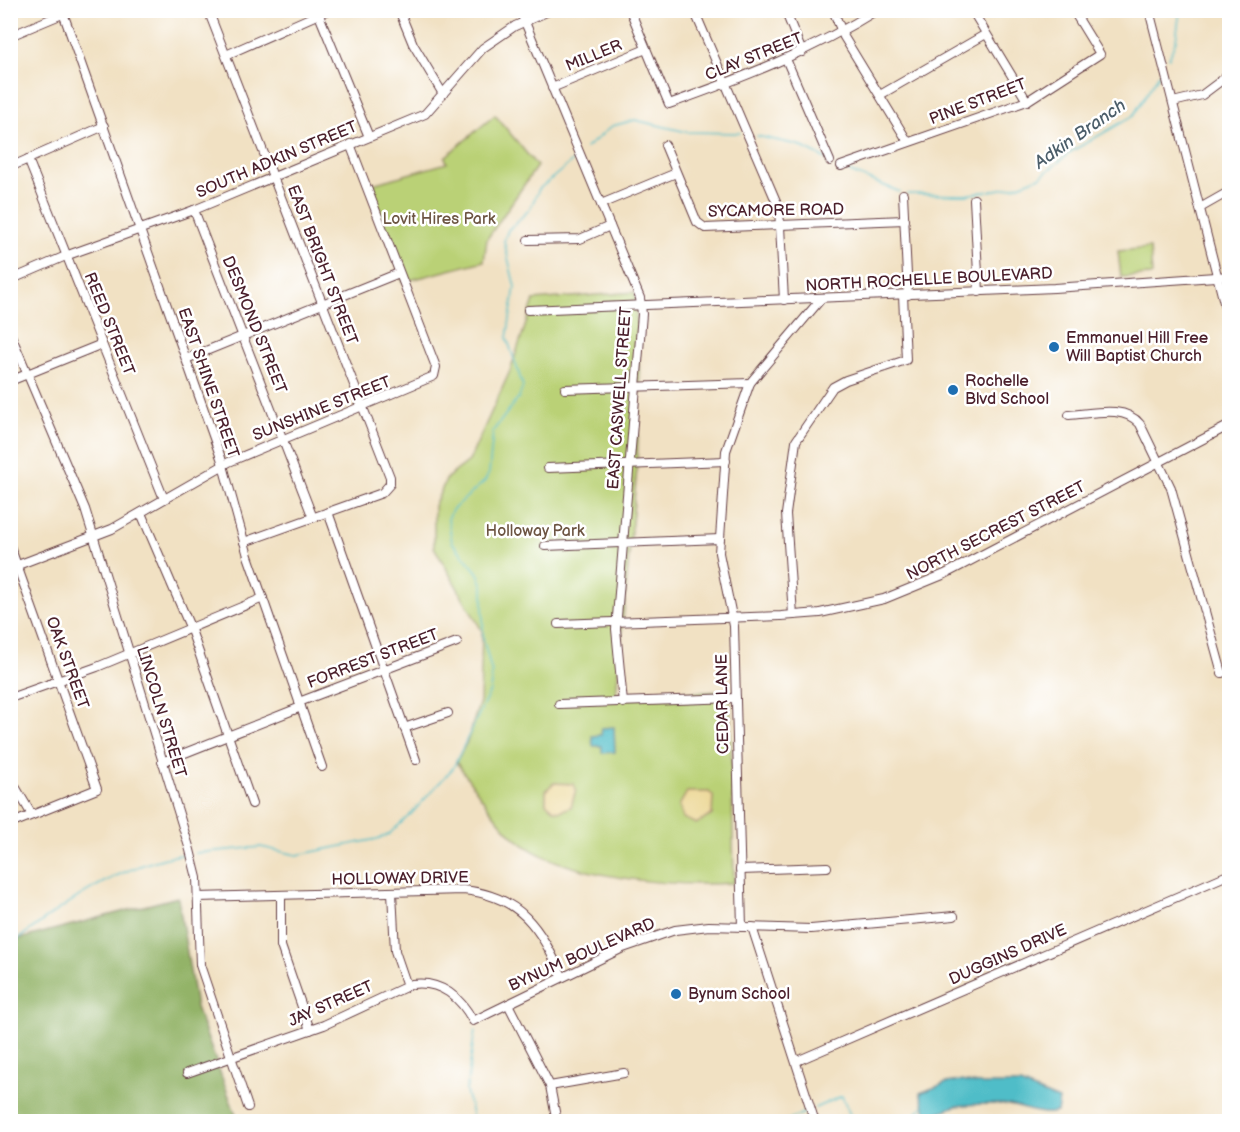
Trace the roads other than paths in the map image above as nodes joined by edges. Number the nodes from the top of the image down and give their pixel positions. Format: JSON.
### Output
{"nodes":[{"id":1,"x":208,"y":10,"type":"edge"},
{"id":2,"x":328,"y":10,"type":"edge"},
{"id":3,"x":399,"y":10,"type":"edge"},
{"id":4,"x":520,"y":10,"type":"edge"},
{"id":5,"x":551,"y":10,"type":"edge"},
{"id":6,"x":630,"y":10,"type":"edge"},
{"id":7,"x":694,"y":10,"type":"edge"},
{"id":8,"x":784,"y":10,"type":"edge"},
{"id":9,"x":833,"y":10,"type":"edge"},
{"id":10,"x":877,"y":10,"type":"edge"},
{"id":11,"x":972,"y":10,"type":"edge"},
{"id":12,"x":1073,"y":10,"type":"edge"},
{"id":13,"x":1149,"y":10,"type":"edge"},
{"id":14,"x":66,"y":12,"type":"edge"},
{"id":15,"x":319,"y":15,"type":"junction"},
{"id":16,"x":525,"y":22,"type":"junction"},
{"id":17,"x":842,"y":33,"type":"junction"},
{"id":18,"x":986,"y":34,"type":"junction"},
{"id":19,"x":10,"y":36,"type":"edge"},
{"id":20,"x":646,"y":49,"type":"junction"},
{"id":21,"x":802,"y":52,"type":"junction"},
{"id":22,"x":226,"y":54,"type":"junction"},
{"id":23,"x":786,"y":59,"type":"junction"},
{"id":24,"x":1230,"y":74,"type":"edge"},
{"id":25,"x":726,"y":84,"type":"junction"},
{"id":26,"x":552,"y":88,"type":"junction"},
{"id":27,"x":443,"y":94,"type":"junction"},
{"id":28,"x":880,"y":95,"type":"junction"},
{"id":29,"x":1027,"y":101,"type":"junction"},
{"id":30,"x":1173,"y":102,"type":"junction"},
{"id":31,"x":104,"y":126,"type":"junction"},
{"id":32,"x":369,"y":136,"type":"junction"},
{"id":33,"x":908,"y":142,"type":"junction"},
{"id":34,"x":350,"y":144,"type":"junction"},
{"id":35,"x":665,"y":145,"type":"dead end"},
{"id":36,"x":28,"y":159,"type":"junction"},
{"id":37,"x":830,"y":161,"type":"dead end"},
{"id":38,"x":841,"y":166,"type":"dead end"},
{"id":39,"x":10,"y":167,"type":"edge"},
{"id":40,"x":676,"y":173,"type":"junction"},
{"id":41,"x":274,"y":176,"type":"junction"},
{"id":42,"x":1230,"y":191,"type":"edge"},
{"id":43,"x":903,"y":194,"type":"dead end"},
{"id":44,"x":974,"y":199,"type":"dead end"},
{"id":45,"x":601,"y":204,"type":"junction"},
{"id":46,"x":1200,"y":208,"type":"junction"},
{"id":47,"x":194,"y":210,"type":"junction"},
{"id":48,"x":905,"y":220,"type":"junction"},
{"id":49,"x":610,"y":226,"type":"junction"},
{"id":50,"x":780,"y":226,"type":"junction"},
{"id":51,"x":140,"y":230,"type":"junction"},
{"id":52,"x":528,"y":240,"type":"dead end"},
{"id":53,"x":68,"y":255,"type":"junction"},
{"id":54,"x":399,"y":273,"type":"junction"},
{"id":55,"x":1230,"y":276,"type":"edge"},
{"id":56,"x":1217,"y":278,"type":"junction"},
{"id":57,"x":10,"y":280,"type":"edge"},
{"id":58,"x":980,"y":292,"type":"junction"},
{"id":59,"x":906,"y":295,"type":"junction"},
{"id":60,"x":821,"y":298,"type":"junction"},
{"id":61,"x":784,"y":300,"type":"junction"},
{"id":62,"x":323,"y":304,"type":"junction"},
{"id":63,"x":641,"y":306,"type":"junction"},
{"id":64,"x":528,"y":310,"type":"dead end"},
{"id":65,"x":1230,"y":326,"type":"edge"},
{"id":66,"x":10,"y":333,"type":"edge"},
{"id":67,"x":243,"y":336,"type":"junction"},
{"id":68,"x":102,"y":344,"type":"junction"},
{"id":69,"x":186,"y":359,"type":"junction"},
{"id":70,"x":27,"y":374,"type":"junction"},
{"id":71,"x":10,"y":381,"type":"edge"},
{"id":72,"x":750,"y":383,"type":"junction"},
{"id":73,"x":636,"y":387,"type":"junction"},
{"id":74,"x":565,"y":389,"type":"dead end"},
{"id":75,"x":363,"y":407,"type":"junction"},
{"id":76,"x":1069,"y":415,"type":"dead end"},
{"id":77,"x":1230,"y":425,"type":"edge"},
{"id":78,"x":284,"y":439,"type":"junction"},
{"id":79,"x":726,"y":461,"type":"junction"},
{"id":80,"x":1159,"y":461,"type":"junction"},
{"id":81,"x":223,"y":465,"type":"junction"},
{"id":82,"x":630,"y":465,"type":"junction"},
{"id":83,"x":548,"y":468,"type":"dead end"},
{"id":84,"x":164,"y":499,"type":"junction"},
{"id":85,"x":328,"y":512,"type":"junction"},
{"id":86,"x":141,"y":513,"type":"junction"},
{"id":87,"x":313,"y":518,"type":"junction"},
{"id":88,"x":94,"y":537,"type":"junction"},
{"id":89,"x":720,"y":538,"type":"junction"},
{"id":90,"x":244,"y":542,"type":"junction"},
{"id":91,"x":623,"y":543,"type":"junction"},
{"id":92,"x":10,"y":546,"type":"edge"},
{"id":93,"x":545,"y":546,"type":"dead end"},
{"id":94,"x":14,"y":567,"type":"edge"},
{"id":95,"x":263,"y":598,"type":"junction"},
{"id":96,"x":793,"y":615,"type":"junction"},
{"id":97,"x":732,"y":618,"type":"junction"},
{"id":98,"x":617,"y":622,"type":"junction"},
{"id":99,"x":558,"y":624,"type":"dead end"},
{"id":100,"x":190,"y":627,"type":"junction"},
{"id":101,"x":457,"y":642,"type":"dead end"},
{"id":102,"x":129,"y":653,"type":"junction"},
{"id":103,"x":383,"y":668,"type":"junction"},
{"id":104,"x":1222,"y":673,"type":"dead end"},
{"id":105,"x":59,"y":681,"type":"junction"},
{"id":106,"x":10,"y":698,"type":"edge"},
{"id":107,"x":736,"y":698,"type":"junction"},
{"id":108,"x":623,"y":703,"type":"junction"},
{"id":109,"x":300,"y":704,"type":"junction"},
{"id":110,"x":559,"y":704,"type":"dead end"},
{"id":111,"x":448,"y":713,"type":"dead end"},
{"id":112,"x":404,"y":728,"type":"junction"},
{"id":113,"x":228,"y":735,"type":"junction"},
{"id":114,"x":416,"y":760,"type":"dead end"},
{"id":115,"x":162,"y":762,"type":"junction"},
{"id":116,"x":322,"y":767,"type":"dead end"},
{"id":117,"x":10,"y":778,"type":"edge"},
{"id":118,"x":252,"y":804,"type":"dead end"},
{"id":119,"x":32,"y":815,"type":"junction"},
{"id":120,"x":10,"y":824,"type":"edge"},
{"id":121,"x":827,"y":867,"type":"dead end"},
{"id":122,"x":740,"y":870,"type":"junction"},
{"id":123,"x":1230,"y":874,"type":"edge"},
{"id":124,"x":392,"y":892,"type":"junction"},
{"id":125,"x":280,"y":895,"type":"junction"},
{"id":126,"x":198,"y":897,"type":"junction"},
{"id":127,"x":954,"y":916,"type":"dead end"},
{"id":128,"x":742,"y":927,"type":"junction"},
{"id":129,"x":752,"y":927,"type":"junction"},
{"id":130,"x":562,"y":976,"type":"junction"},
{"id":131,"x":407,"y":986,"type":"junction"},
{"id":132,"x":508,"y":1004,"type":"junction"},
{"id":133,"x":473,"y":1021,"type":"joint"},
{"id":134,"x":310,"y":1030,"type":"junction"},
{"id":135,"x":231,"y":1057,"type":"junction"},
{"id":136,"x":797,"y":1061,"type":"junction"},
{"id":137,"x":187,"y":1073,"type":"dead end"},
{"id":138,"x":624,"y":1073,"type":"dead end"},
{"id":139,"x":550,"y":1086,"type":"junction"},
{"id":140,"x":248,"y":1107,"type":"dead end"},
{"id":141,"x":556,"y":1122,"type":"edge"},
{"id":142,"x":815,"y":1122,"type":"edge"}],
"edges":[{"from":1,"to":22,"type":"street","name":"EAST BRIGHT STREET"},
{"from":2,"to":15,"type":"street"},
{"from":3,"to":27,"type":"street"},
{"from":4,"to":16,"type":"street","name":"EAST CASWELL STREET"},
{"from":5,"to":16,"type":"street","name":"SOUTH ADKIN STREET"},
{"from":6,"to":20,"type":"street"},
{"from":7,"to":25,"type":"street"},
{"from":8,"to":21,"type":"street"},
{"from":9,"to":17,"type":"street"},
{"from":10,"to":17,"type":"street","name":"CLAY STREET"},
{"from":11,"to":18,"type":"street"},
{"from":12,"to":29,"type":"street","name":"PINE STREET"},
{"from":13,"to":30,"type":"street"},
{"from":14,"to":19,"type":"street"},
{"from":14,"to":31,"type":"street","name":"EAST SHINE STREET"},
{"from":15,"to":22,"type":"street"},
{"from":15,"to":32,"type":"street"},
{"from":16,"to":26,"type":"street","name":"EAST CASWELL STREET"},
{"from":16,"to":27,"type":"street","name":"SOUTH ADKIN STREET"},
{"from":17,"to":21,"type":"street","name":"CLAY STREET"},
{"from":17,"to":28,"type":"street"},
{"from":18,"to":28,"type":"street"},
{"from":18,"to":29,"type":"street"},
{"from":20,"to":25,"type":"street","name":"CLAY STREET"},
{"from":20,"to":26,"type":"street","name":"MILLER"},
{"from":21,"to":23,"type":"street","name":"CLAY STREET"},
{"from":22,"to":41,"type":"street","name":"EAST BRIGHT STREET"},
{"from":23,"to":25,"type":"street","name":"CLAY STREET"},
{"from":23,"to":37,"type":"street"},
{"from":24,"to":30,"type":"street"},
{"from":25,"to":50,"type":"street"},
{"from":26,"to":45,"type":"street","name":"EAST CASWELL STREET"},
{"from":27,"to":32,"type":"street","name":"SOUTH ADKIN STREET"},
{"from":28,"to":33,"type":"street"},
{"from":29,"to":33,"type":"street","name":"PINE STREET"},
{"from":30,"to":46,"type":"street"},
{"from":31,"to":36,"type":"street"},
{"from":31,"to":51,"type":"street","name":"EAST SHINE STREET"},
{"from":32,"to":34,"type":"street","name":"SOUTH ADKIN STREET"},
{"from":33,"to":38,"type":"street"},
{"from":34,"to":41,"type":"street","name":"SOUTH ADKIN STREET"},
{"from":34,"to":54,"type":"street"},
{"from":35,"to":40,"type":"street","name":"SYCAMORE ROAD"},
{"from":36,"to":39,"type":"street"},
{"from":36,"to":53,"type":"street","name":"REED STREET"},
{"from":40,"to":45,"type":"street"},
{"from":40,"to":50,"type":"street","name":"SYCAMORE ROAD"},
{"from":41,"to":47,"type":"street","name":"SOUTH ADKIN STREET"},
{"from":41,"to":62,"type":"street","name":"EAST BRIGHT STREET"},
{"from":42,"to":46,"type":"street"},
{"from":43,"to":48,"type":"street"},
{"from":44,"to":58,"type":"street"},
{"from":45,"to":49,"type":"street","name":"EAST CASWELL STREET"},
{"from":46,"to":56,"type":"street"},
{"from":47,"to":51,"type":"street","name":"SOUTH ADKIN STREET"},
{"from":47,"to":67,"type":"street","name":"DESMOND STREET"},
{"from":48,"to":50,"type":"street","name":"SYCAMORE ROAD"},
{"from":48,"to":59,"type":"street"},
{"from":49,"to":52,"type":"street"},
{"from":49,"to":63,"type":"street","name":"EAST CASWELL STREET"},
{"from":50,"to":61,"type":"street"},
{"from":51,"to":53,"type":"street","name":"SOUTH ADKIN STREET"},
{"from":51,"to":69,"type":"street","name":"EAST SHINE STREET"},
{"from":53,"to":57,"type":"street","name":"SOUTH ADKIN STREET"},
{"from":53,"to":68,"type":"street","name":"REED STREET"},
{"from":54,"to":62,"type":"street"},
{"from":54,"to":75,"type":"street","name":"SUNSHINE STREET"},
{"from":55,"to":56,"type":"street","name":"NORTH ROCHELLE BOULEVARD"},
{"from":56,"to":58,"type":"street","name":"NORTH ROCHELLE BOULEVARD"},
{"from":56,"to":65,"type":"street"},
{"from":58,"to":59,"type":"street","name":"NORTH ROCHELLE BOULEVARD"},
{"from":59,"to":60,"type":"street","name":"NORTH ROCHELLE BOULEVARD"},
{"from":59,"to":96,"type":"street"},
{"from":60,"to":61,"type":"street","name":"NORTH ROCHELLE BOULEVARD"},
{"from":60,"to":72,"type":"street","name":"CEDAR LANE"},
{"from":61,"to":63,"type":"street","name":"NORTH ROCHELLE BOULEVARD"},
{"from":62,"to":67,"type":"street"},
{"from":62,"to":75,"type":"street","name":"EAST BRIGHT STREET"},
{"from":63,"to":64,"type":"street","name":"NORTH ROCHELLE BOULEVARD"},
{"from":63,"to":73,"type":"street","name":"EAST CASWELL STREET"},
{"from":66,"to":70,"type":"street","name":"LINCOLN STREET"},
{"from":67,"to":69,"type":"street"},
{"from":67,"to":78,"type":"street","name":"DESMOND STREET"},
{"from":68,"to":70,"type":"street"},
{"from":68,"to":84,"type":"street","name":"REED STREET"},
{"from":69,"to":81,"type":"street","name":"EAST SHINE STREET"},
{"from":70,"to":71,"type":"street"},
{"from":70,"to":88,"type":"street","name":"LINCOLN STREET"},
{"from":72,"to":73,"type":"street"},
{"from":72,"to":79,"type":"street","name":"CEDAR LANE"},
{"from":73,"to":74,"type":"street"},
{"from":73,"to":82,"type":"street","name":"EAST CASWELL STREET"},
{"from":75,"to":78,"type":"street","name":"SUNSHINE STREET"},
{"from":75,"to":85,"type":"street","name":"EAST BRIGHT STREET"},
{"from":76,"to":80,"type":"street"},
{"from":77,"to":80,"type":"street","name":"NORTH SECREST STREET"},
{"from":78,"to":81,"type":"street","name":"SUNSHINE STREET"},
{"from":78,"to":87,"type":"street","name":"DESMOND STREET"},
{"from":79,"to":82,"type":"street"},
{"from":79,"to":89,"type":"street","name":"CEDAR LANE"},
{"from":80,"to":96,"type":"street","name":"NORTH SECREST STREET"},
{"from":80,"to":104,"type":"street"},
{"from":81,"to":84,"type":"street","name":"SUNSHINE STREET"},
{"from":81,"to":90,"type":"street","name":"EAST SHINE STREET"},
{"from":82,"to":83,"type":"street"},
{"from":82,"to":91,"type":"street","name":"EAST CASWELL STREET"},
{"from":84,"to":86,"type":"street","name":"SUNSHINE STREET"},
{"from":85,"to":87,"type":"street"},
{"from":85,"to":103,"type":"street"},
{"from":86,"to":88,"type":"street","name":"SUNSHINE STREET"},
{"from":86,"to":100,"type":"street"},
{"from":87,"to":90,"type":"street"},
{"from":88,"to":94,"type":"street","name":"SUNSHINE STREET"},
{"from":88,"to":102,"type":"street","name":"LINCOLN STREET"},
{"from":89,"to":91,"type":"street"},
{"from":89,"to":97,"type":"street","name":"CEDAR LANE"},
{"from":90,"to":95,"type":"street","name":"EAST SHINE STREET"},
{"from":91,"to":93,"type":"street"},
{"from":91,"to":98,"type":"street","name":"EAST CASWELL STREET"},
{"from":92,"to":94,"type":"street","name":"OAK STREET"},
{"from":94,"to":105,"type":"street","name":"OAK STREET"},
{"from":95,"to":100,"type":"street"},
{"from":95,"to":109,"type":"street","name":"EAST SHINE STREET"},
{"from":96,"to":97,"type":"street","name":"NORTH SECREST STREET"},
{"from":97,"to":98,"type":"street","name":"NORTH SECREST STREET"},
{"from":97,"to":107,"type":"street","name":"CEDAR LANE"},
{"from":98,"to":99,"type":"street","name":"NORTH SECREST STREET"},
{"from":98,"to":108,"type":"street","name":"EAST CASWELL STREET"},
{"from":100,"to":102,"type":"street"},
{"from":100,"to":113,"type":"street"},
{"from":101,"to":103,"type":"street","name":"FORREST STREET"},
{"from":102,"to":105,"type":"street"},
{"from":102,"to":115,"type":"street","name":"LINCOLN STREET"},
{"from":103,"to":109,"type":"street","name":"FORREST STREET"},
{"from":103,"to":112,"type":"street"},
{"from":105,"to":106,"type":"street"},
{"from":105,"to":119,"type":"street","name":"OAK STREET"},
{"from":107,"to":108,"type":"street"},
{"from":107,"to":122,"type":"street","name":"CEDAR LANE"},
{"from":108,"to":110,"type":"street"},
{"from":109,"to":113,"type":"street","name":"FORREST STREET"},
{"from":109,"to":116,"type":"street","name":"EAST SHINE STREET"},
{"from":111,"to":112,"type":"street"},
{"from":112,"to":114,"type":"street"},
{"from":113,"to":115,"type":"street","name":"FORREST STREET"},
{"from":113,"to":118,"type":"street"},
{"from":115,"to":126,"type":"street","name":"LINCOLN STREET"},
{"from":117,"to":119,"type":"street"},
{"from":119,"to":120,"type":"street"},
{"from":121,"to":122,"type":"street"},
{"from":122,"to":128,"type":"street","name":"CEDAR LANE"},
{"from":123,"to":136,"type":"street","name":"DUGGINS DRIVE"},
{"from":124,"to":125,"type":"street","name":"HOLLOWAY DRIVE"},
{"from":124,"to":130,"type":"street","name":"HOLLOWAY DRIVE"},
{"from":124,"to":131,"type":"street"},
{"from":125,"to":126,"type":"street","name":"HOLLOWAY DRIVE"},
{"from":125,"to":134,"type":"street"},
{"from":126,"to":135,"type":"street","name":"LINCOLN STREET"},
{"from":127,"to":129,"type":"street"},
{"from":128,"to":129,"type":"street"},
{"from":128,"to":130,"type":"street","name":"BYNUM BOULEVARD"},
{"from":129,"to":136,"type":"street"},
{"from":130,"to":132,"type":"street","name":"BYNUM BOULEVARD"},
{"from":131,"to":133,"type":"street","name":"JAY STREET"},
{"from":131,"to":134,"type":"street","name":"JAY STREET"},
{"from":132,"to":133,"type":"street","name":"BYNUM BOULEVARD"},
{"from":132,"to":139,"type":"street"},
{"from":134,"to":135,"type":"street","name":"JAY STREET"},
{"from":135,"to":137,"type":"street","name":"JAY STREET"},
{"from":135,"to":140,"type":"street","name":"LINCOLN STREET"},
{"from":136,"to":142,"type":"street"},
{"from":138,"to":139,"type":"street"},
{"from":139,"to":141,"type":"street"}]}
